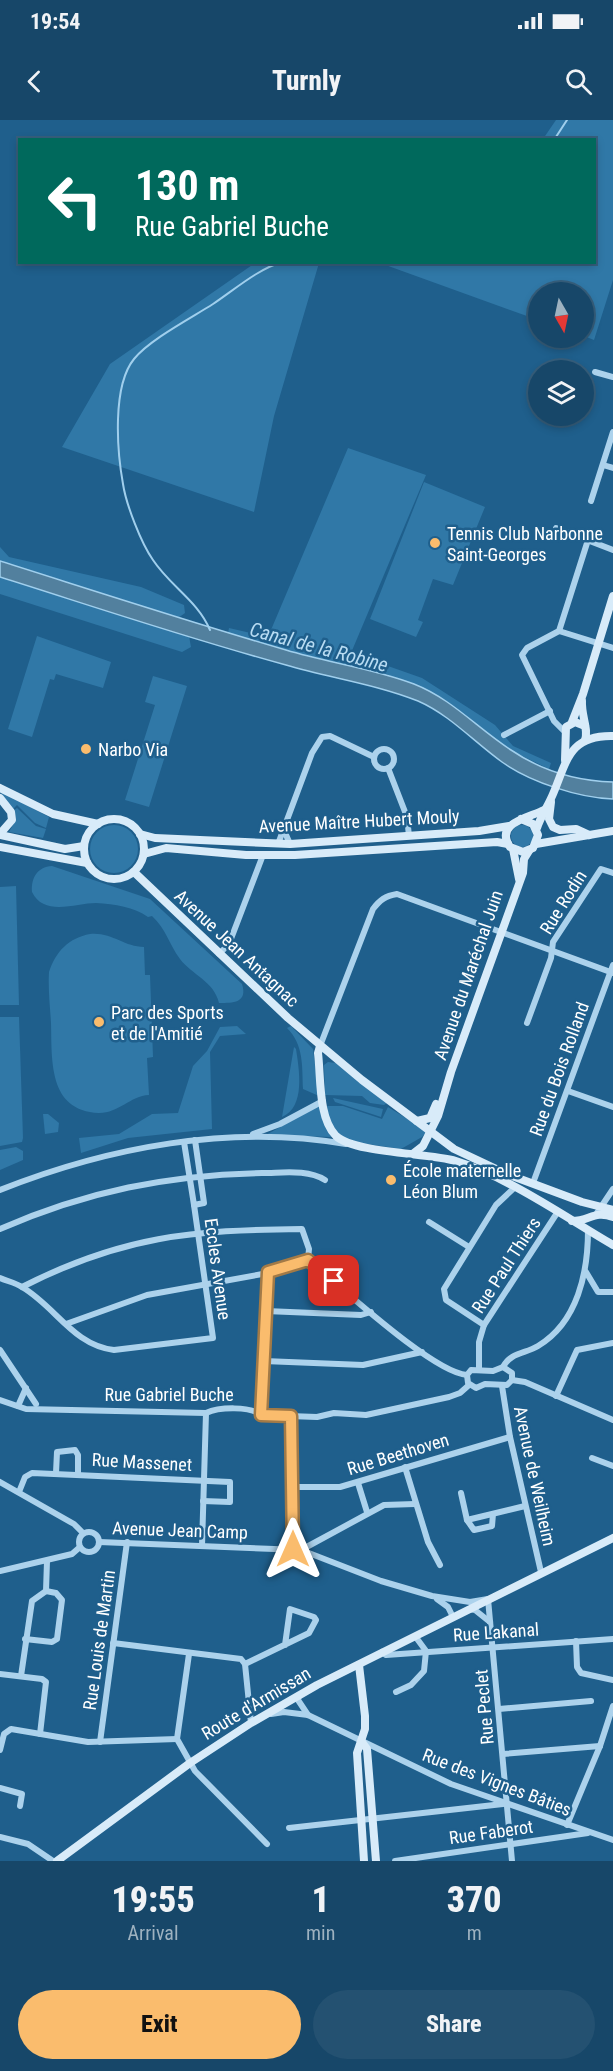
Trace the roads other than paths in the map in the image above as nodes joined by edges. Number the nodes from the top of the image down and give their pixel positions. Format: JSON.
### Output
{"nodes":[{"id":1,"x":596,"y":372,"type":"dead end"},
{"id":2,"x":613,"y":377,"type":"edge"},
{"id":3,"x":613,"y":432,"type":"edge"},
{"id":4,"x":603,"y":465,"type":"junction"},
{"id":5,"x":613,"y":468,"type":"edge"},
{"id":6,"x":591,"y":501,"type":"dead end"},
{"id":7,"x":556,"y":528,"type":"dead end"},
{"id":8,"x":588,"y":540,"type":"junction"},
{"id":9,"x":613,"y":550,"type":"edge"},
{"id":10,"x":613,"y":596,"type":"edge"},
{"id":11,"x":559,"y":631,"type":"junction"},
{"id":12,"x":598,"y":643,"type":"junction"},
{"id":13,"x":613,"y":648,"type":"edge"},
{"id":14,"x":583,"y":694,"type":"junction"},
{"id":15,"x":550,"y":711,"type":"junction"},
{"id":16,"x":572,"y":722,"type":"junction"},
{"id":17,"x":504,"y":735,"type":"dead end"},
{"id":18,"x":565,"y":735,"type":"junction"},
{"id":19,"x":584,"y":736,"type":"junction"},
{"id":20,"x":611,"y":736,"type":"edge"},
{"id":21,"x":375,"y":757,"type":"junction"},
{"id":22,"x":564,"y":763,"type":"junction"},
{"id":23,"x":388,"y":768,"type":"junction"},
{"id":24,"x":0,"y":788,"type":"edge"},
{"id":25,"x":552,"y":796,"type":"junction"},
{"id":26,"x":0,"y":798,"type":"edge"},
{"id":27,"x":544,"y":810,"type":"junction"},
{"id":28,"x":521,"y":819,"type":"junction"},
{"id":29,"x":78,"y":821,"type":"junction"},
{"id":30,"x":98,"y":824,"type":"junction"},
{"id":31,"x":509,"y":826,"type":"junction"},
{"id":32,"x":284,"y":828,"type":"junction"},
{"id":33,"x":537,"y":829,"type":"junction"},
{"id":34,"x":613,"y":831,"type":"edge"},
{"id":35,"x":89,"y":832,"type":"junction"},
{"id":36,"x":0,"y":834,"type":"edge"},
{"id":37,"x":140,"y":834,"type":"junction"},
{"id":38,"x":589,"y":835,"type":"junction"},
{"id":39,"x":409,"y":836,"type":"junction"},
{"id":40,"x":278,"y":844,"type":"junction"},
{"id":41,"x":290,"y":844,"type":"junction"},
{"id":42,"x":84,"y":846,"type":"junction"},
{"id":43,"x":0,"y":847,"type":"edge"},
{"id":44,"x":510,"y":847,"type":"junction"},
{"id":45,"x":532,"y":848,"type":"junction"},
{"id":46,"x":144,"y":854,"type":"junction"},
{"id":47,"x":246,"y":855,"type":"junction"},
{"id":48,"x":263,"y":855,"type":"junction"},
{"id":49,"x":87,"y":863,"type":"junction"},
{"id":50,"x":256,"y":868,"type":"junction"},
{"id":51,"x":134,"y":872,"type":"junction"},
{"id":52,"x":613,"y":873,"type":"edge"},
{"id":53,"x":519,"y":879,"type":"junction"},
{"id":54,"x":501,"y":933,"type":"junction"},
{"id":55,"x":552,"y":951,"type":"junction"},
{"id":56,"x":219,"y":954,"type":"junction"},
{"id":57,"x":612,"y":970,"type":"edge"},
{"id":58,"x":526,"y":1023,"type":"dead end"},
{"id":59,"x":326,"y":1033,"type":"junction"},
{"id":60,"x":306,"y":1034,"type":"junction"},
{"id":61,"x":320,"y":1046,"type":"junction"},
{"id":62,"x":336,"y":1058,"type":"junction"},
{"id":63,"x":320,"y":1069,"type":"junction"},
{"id":64,"x":448,"y":1082,"type":"junction"},
{"id":65,"x":568,"y":1091,"type":"junction"},
{"id":66,"x":613,"y":1098,"type":"edge"},
{"id":67,"x":323,"y":1101,"type":"junction"},
{"id":68,"x":612,"y":1107,"type":"edge"},
{"id":69,"x":417,"y":1121,"type":"junction"},
{"id":70,"x":432,"y":1130,"type":"junction"},
{"id":71,"x":232,"y":1139,"type":"junction"},
{"id":72,"x":195,"y":1140,"type":"junction"},
{"id":73,"x":184,"y":1142,"type":"junction"},
{"id":74,"x":347,"y":1144,"type":"junction"},
{"id":75,"x":414,"y":1153,"type":"junction"},
{"id":76,"x":199,"y":1175,"type":"junction"},
{"id":77,"x":188,"y":1176,"type":"junction"},
{"id":78,"x":325,"y":1180,"type":"dead end"},
{"id":79,"x":533,"y":1183,"type":"junction"},
{"id":80,"x":514,"y":1188,"type":"junction"},
{"id":81,"x":613,"y":1189,"type":"edge"},
{"id":82,"x":0,"y":1190,"type":"edge"},
{"id":83,"x":582,"y":1202,"type":"junction"},
{"id":84,"x":194,"y":1205,"type":"junction"},
{"id":85,"x":600,"y":1210,"type":"junction"},
{"id":86,"x":613,"y":1210,"type":"edge"},
{"id":87,"x":556,"y":1213,"type":"junction"},
{"id":88,"x":613,"y":1217,"type":"edge"},
{"id":89,"x":586,"y":1219,"type":"junction"},
{"id":90,"x":572,"y":1221,"type":"junction"},
{"id":91,"x":429,"y":1222,"type":"dead end"},
{"id":92,"x":0,"y":1229,"type":"edge"},
{"id":93,"x":588,"y":1230,"type":"junction"},
{"id":94,"x":198,"y":1232,"type":"junction"},
{"id":95,"x":613,"y":1245,"type":"edge"},
{"id":96,"x":469,"y":1247,"type":"junction"},
{"id":97,"x":308,"y":1260,"type":"junction"},
{"id":98,"x":268,"y":1272,"type":"junction"},
{"id":99,"x":586,"y":1272,"type":"junction"},
{"id":100,"x":0,"y":1278,"type":"edge"},
{"id":101,"x":206,"y":1284,"type":"junction"},
{"id":102,"x":22,"y":1287,"type":"junction"},
{"id":103,"x":613,"y":1292,"type":"edge"},
{"id":104,"x":266,"y":1311,"type":"junction"},
{"id":105,"x":371,"y":1312,"type":"junction"},
{"id":106,"x":66,"y":1324,"type":"junction"},
{"id":107,"x":484,"y":1325,"type":"junction"},
{"id":108,"x":613,"y":1343,"type":"edge"},
{"id":109,"x":0,"y":1350,"type":"edge"},
{"id":110,"x":422,"y":1352,"type":"junction"},
{"id":111,"x":264,"y":1361,"type":"junction"},
{"id":112,"x":503,"y":1367,"type":"junction"},
{"id":113,"x":479,"y":1369,"type":"junction"},
{"id":114,"x":467,"y":1375,"type":"junction"},
{"id":115,"x":512,"y":1380,"type":"junction"},
{"id":116,"x":470,"y":1386,"type":"junction"},
{"id":117,"x":502,"y":1386,"type":"junction"},
{"id":118,"x":26,"y":1388,"type":"junction"},
{"id":119,"x":556,"y":1396,"type":"junction"},
{"id":120,"x":0,"y":1400,"type":"edge"},
{"id":121,"x":18,"y":1406,"type":"junction"},
{"id":122,"x":38,"y":1406,"type":"junction"},
{"id":123,"x":206,"y":1413,"type":"junction"},
{"id":124,"x":261,"y":1415,"type":"junction"},
{"id":125,"x":291,"y":1416,"type":"junction"},
{"id":126,"x":613,"y":1420,"type":"edge"},
{"id":127,"x":510,"y":1437,"type":"junction"},
{"id":128,"x":592,"y":1458,"type":"dead end"},
{"id":129,"x":613,"y":1466,"type":"edge"},
{"id":130,"x":405,"y":1467,"type":"junction"},
{"id":131,"x":56,"y":1473,"type":"junction"},
{"id":132,"x":78,"y":1474,"type":"junction"},
{"id":133,"x":204,"y":1480,"type":"junction"},
{"id":134,"x":0,"y":1482,"type":"edge"},
{"id":135,"x":358,"y":1483,"type":"junction"},
{"id":136,"x":293,"y":1487,"type":"junction"},
{"id":137,"x":19,"y":1492,"type":"junction"},
{"id":138,"x":461,"y":1493,"type":"dead end"},
{"id":139,"x":203,"y":1501,"type":"junction"},
{"id":140,"x":416,"y":1504,"type":"junction"},
{"id":141,"x":525,"y":1506,"type":"junction"},
{"id":142,"x":367,"y":1512,"type":"junction"},
{"id":143,"x":493,"y":1514,"type":"junction"},
{"id":144,"x":467,"y":1520,"type":"junction"},
{"id":145,"x":83,"y":1533,"type":"junction"},
{"id":146,"x":613,"y":1538,"type":"edge"},
{"id":147,"x":99,"y":1542,"type":"junction"},
{"id":148,"x":127,"y":1542,"type":"junction"},
{"id":149,"x":202,"y":1546,"type":"junction"},
{"id":150,"x":80,"y":1547,"type":"junction"},
{"id":151,"x":293,"y":1549,"type":"junction"},
{"id":152,"x":301,"y":1550,"type":"junction"},
{"id":153,"x":47,"y":1561,"type":"junction"},
{"id":154,"x":440,"y":1565,"type":"dead end"},
{"id":155,"x":0,"y":1571,"type":"edge"},
{"id":156,"x":541,"y":1572,"type":"junction"},
{"id":157,"x":46,"y":1591,"type":"junction"},
{"id":158,"x":432,"y":1596,"type":"junction"},
{"id":159,"x":488,"y":1599,"type":"junction"},
{"id":160,"x":454,"y":1601,"type":"junction"},
{"id":161,"x":468,"y":1609,"type":"junction"},
{"id":162,"x":453,"y":1617,"type":"junction"},
{"id":163,"x":491,"y":1623,"type":"junction"},
{"id":164,"x":415,"y":1636,"type":"junction"},
{"id":165,"x":25,"y":1638,"type":"junction"},
{"id":166,"x":613,"y":1639,"type":"edge"},
{"id":167,"x":576,"y":1641,"type":"junction"},
{"id":168,"x":113,"y":1643,"type":"junction"},
{"id":169,"x":285,"y":1645,"type":"junction"},
{"id":170,"x":494,"y":1648,"type":"junction"},
{"id":171,"x":426,"y":1651,"type":"junction"},
{"id":172,"x":382,"y":1652,"type":"junction"},
{"id":173,"x":189,"y":1654,"type":"junction"},
{"id":174,"x":245,"y":1664,"type":"junction"},
{"id":175,"x":359,"y":1665,"type":"junction"},
{"id":176,"x":0,"y":1674,"type":"edge"},
{"id":177,"x":21,"y":1676,"type":"junction"},
{"id":178,"x":613,"y":1680,"type":"edge"},
{"id":179,"x":396,"y":1692,"type":"dead end"},
{"id":180,"x":299,"y":1695,"type":"junction"},
{"id":181,"x":591,"y":1701,"type":"dead end"},
{"id":182,"x":613,"y":1706,"type":"edge"},
{"id":183,"x":499,"y":1709,"type":"junction"},
{"id":184,"x":309,"y":1714,"type":"junction"},
{"id":185,"x":264,"y":1715,"type":"junction"},
{"id":186,"x":251,"y":1723,"type":"junction"},
{"id":187,"x":40,"y":1734,"type":"junction"},
{"id":188,"x":177,"y":1739,"type":"junction"},
{"id":189,"x":100,"y":1742,"type":"junction"},
{"id":190,"x":362,"y":1742,"type":"junction"},
{"id":191,"x":600,"y":1746,"type":"junction"},
{"id":192,"x":0,"y":1750,"type":"edge"},
{"id":193,"x":503,"y":1754,"type":"junction"},
{"id":194,"x":190,"y":1763,"type":"junction"},
{"id":195,"x":0,"y":1788,"type":"edge"},
{"id":196,"x":507,"y":1804,"type":"junction"},
{"id":197,"x":20,"y":1806,"type":"dead end"},
{"id":198,"x":361,"y":1821,"type":"junction"},
{"id":199,"x":373,"y":1821,"type":"junction"},
{"id":200,"x":567,"y":1825,"type":"junction"},
{"id":201,"x":289,"y":1828,"type":"dead end"},
{"id":202,"x":590,"y":1832,"type":"junction"},
{"id":203,"x":0,"y":1837,"type":"edge"},
{"id":204,"x":613,"y":1840,"type":"edge"},
{"id":205,"x":267,"y":1844,"type":"dead end"},
{"id":206,"x":511,"y":1845,"type":"junction"},
{"id":207,"x":55,"y":1861,"type":"edge"},
{"id":208,"x":364,"y":1861,"type":"edge"},
{"id":209,"x":376,"y":1861,"type":"edge"},
{"id":210,"x":395,"y":1861,"type":"edge"},
{"id":211,"x":512,"y":1861,"type":"edge"}],
"edges":[{"from":1,"to":2,"type":"street"},
{"from":3,"to":4,"type":"street"},
{"from":4,"to":5,"type":"street"},
{"from":4,"to":6,"type":"street"},
{"from":7,"to":8,"type":"street"},
{"from":8,"to":9,"type":"street"},
{"from":8,"to":11,"type":"street"},
{"from":10,"to":12,"type":"main road"},
{"from":11,"to":12,"type":"street"},
{"from":11,"to":15,"type":"street"},
{"from":12,"to":13,"type":"street"},
{"from":12,"to":14,"type":"main road"},
{"from":14,"to":16,"type":"main road"},
{"from":14,"to":19,"type":"main road"},
{"from":15,"to":17,"type":"street"},
{"from":15,"to":18,"type":"street"},
{"from":16,"to":18,"type":"main road"},
{"from":16,"to":19,"type":"main road"},
{"from":18,"to":19,"type":"main road"},
{"from":18,"to":22,"type":"main road"},
{"from":19,"to":20,"type":"main road"},
{"from":19,"to":22,"type":"main road"},
{"from":21,"to":23,"type":"street"},
{"from":21,"to":23,"type":"street"},
{"from":21,"to":32,"type":"street"},
{"from":22,"to":25,"type":"main road"},
{"from":23,"to":39,"type":"street"},
{"from":24,"to":29,"type":"main road"},
{"from":25,"to":27,"type":"main road"},
{"from":25,"to":38,"type":"main road"},
{"from":26,"to":36,"type":"main road"},
{"from":27,"to":28,"type":"main road"},
{"from":27,"to":33,"type":"main road"},
{"from":28,"to":31,"type":"main road"},
{"from":28,"to":33,"type":"main road"},
{"from":29,"to":30,"type":"main road"},
{"from":29,"to":35,"type":"main road"},
{"from":30,"to":35,"type":"main road"},
{"from":30,"to":37,"type":"main road"},
{"from":31,"to":39,"type":"main road","name":"Avenue Maître Hubert Mouly"},
{"from":31,"to":44,"type":"main road"},
{"from":32,"to":40,"type":"street"},
{"from":32,"to":41,"type":"street"},
{"from":33,"to":38,"type":"main road"},
{"from":33,"to":45,"type":"main road"},
{"from":34,"to":38,"type":"main road"},
{"from":35,"to":42,"type":"main road"},
{"from":36,"to":42,"type":"main road"},
{"from":37,"to":40,"type":"main road","name":"Avenue Maître Hubert Mouly"},
{"from":37,"to":46,"type":"main road"},
{"from":38,"to":45,"type":"main road"},
{"from":39,"to":41,"type":"main road","name":"Avenue Maître Hubert Mouly"},
{"from":40,"to":41,"type":"main road","name":"Avenue Maître Hubert Mouly"},
{"from":42,"to":49,"type":"main road"},
{"from":43,"to":49,"type":"main road"},
{"from":44,"to":45,"type":"main road"},
{"from":44,"to":48,"type":"main road","name":"Avenue Maître Hubert Mouly"},
{"from":44,"to":53,"type":"main road"},
{"from":45,"to":53,"type":"main road","name":"Avenue du Maréchal Juin"},
{"from":46,"to":47,"type":"main road","name":"Avenue Maître Hubert Mouly"},
{"from":46,"to":51,"type":"main road"},
{"from":47,"to":48,"type":"main road","name":"Avenue Maître Hubert Mouly"},
{"from":47,"to":50,"type":"street"},
{"from":48,"to":50,"type":"street"},
{"from":49,"to":51,"type":"main road"},
{"from":50,"to":56,"type":"street"},
{"from":51,"to":56,"type":"main road","name":"Avenue Jean Antagnac"},
{"from":52,"to":55,"type":"street","name":"Rue Rodin"},
{"from":53,"to":54,"type":"main road","name":"Avenue du Maréchal Juin"},
{"from":54,"to":55,"type":"street"},
{"from":54,"to":59,"type":"street"},
{"from":54,"to":64,"type":"main road","name":"Avenue du Maréchal Juin"},
{"from":55,"to":57,"type":"street"},
{"from":55,"to":58,"type":"street","name":"Rue Rodin"},
{"from":56,"to":60,"type":"main road","name":"Avenue Jean Antagnac"},
{"from":57,"to":65,"type":"street","name":"Rue du Bois Rolland"},
{"from":59,"to":60,"type":"street"},
{"from":59,"to":61,"type":"street"},
{"from":59,"to":62,"type":"street"},
{"from":60,"to":61,"type":"main road","name":"Avenue Jean Antagnac"},
{"from":61,"to":62,"type":"main road","name":"Avenue Jean Antagnac"},
{"from":61,"to":63,"type":"main road"},
{"from":62,"to":63,"type":"main road"},
{"from":62,"to":69,"type":"main road","name":"Avenue Jean Antagnac"},
{"from":63,"to":67,"type":"main road"},
{"from":64,"to":69,"type":"main road","name":"Avenue du Maréchal Juin"},
{"from":64,"to":70,"type":"main road","name":"Avenue du Maréchal Juin"},
{"from":65,"to":68,"type":"street"},
{"from":65,"to":79,"type":"street","name":"Rue du Bois Rolland"},
{"from":66,"to":68,"type":"street"},
{"from":67,"to":71,"type":"street"},
{"from":67,"to":74,"type":"main road"},
{"from":69,"to":70,"type":"main road","name":"Avenue Jean Antagnac"},
{"from":70,"to":75,"type":"main road"},
{"from":70,"to":79,"type":"main road","name":"Avenue Jean Antagnac"},
{"from":71,"to":72,"type":"street"},
{"from":71,"to":74,"type":"street"},
{"from":72,"to":73,"type":"street"},
{"from":72,"to":76,"type":"street"},
{"from":73,"to":77,"type":"street","name":"Eccles Avenue"},
{"from":73,"to":82,"type":"street"},
{"from":74,"to":75,"type":"main road"},
{"from":75,"to":80,"type":"main road"},
{"from":76,"to":77,"type":"street"},
{"from":76,"to":78,"type":"street"},
{"from":76,"to":84,"type":"street"},
{"from":77,"to":84,"type":"street","name":"Eccles Avenue"},
{"from":77,"to":92,"type":"street"},
{"from":79,"to":83,"type":"main road","name":"Avenue Jean Antagnac"},
{"from":80,"to":87,"type":"main road"},
{"from":80,"to":96,"type":"street"},
{"from":81,"to":85,"type":"street"},
{"from":83,"to":85,"type":"main road","name":"Avenue Jean Antagnac"},
{"from":83,"to":89,"type":"main road"},
{"from":84,"to":94,"type":"street","name":"Eccles Avenue"},
{"from":85,"to":86,"type":"main road"},
{"from":85,"to":88,"type":"main road"},
{"from":85,"to":89,"type":"main road"},
{"from":87,"to":90,"type":"main road"},
{"from":87,"to":107,"type":"street","name":"Rue Paul Thiers"},
{"from":89,"to":90,"type":"main road"},
{"from":90,"to":93,"type":"main road"},
{"from":91,"to":96,"type":"street"},
{"from":93,"to":95,"type":"main road"},
{"from":93,"to":99,"type":"street"},
{"from":94,"to":97,"type":"street"},
{"from":94,"to":101,"type":"street","name":"Eccles Avenue"},
{"from":94,"to":102,"type":"street"},
{"from":96,"to":107,"type":"street"},
{"from":97,"to":98,"type":"street"},
{"from":97,"to":105,"type":"street"},
{"from":98,"to":101,"type":"street"},
{"from":98,"to":104,"type":"street"},
{"from":99,"to":103,"type":"street"},
{"from":99,"to":112,"type":"street"},
{"from":100,"to":102,"type":"street"},
{"from":101,"to":106,"type":"street"},
{"from":101,"to":106,"type":"street","name":"Eccles Avenue"},
{"from":102,"to":106,"type":"street"},
{"from":104,"to":105,"type":"street"},
{"from":104,"to":111,"type":"street"},
{"from":105,"to":110,"type":"street"},
{"from":107,"to":113,"type":"street","name":"Rue Paul Thiers"},
{"from":108,"to":119,"type":"street"},
{"from":109,"to":118,"type":"street"},
{"from":110,"to":111,"type":"street"},
{"from":110,"to":114,"type":"street"},
{"from":111,"to":124,"type":"street"},
{"from":112,"to":113,"type":"street"},
{"from":112,"to":115,"type":"street"},
{"from":113,"to":114,"type":"street"},
{"from":114,"to":116,"type":"street"},
{"from":115,"to":117,"type":"street"},
{"from":115,"to":119,"type":"street"},
{"from":116,"to":117,"type":"street"},
{"from":116,"to":125,"type":"street","name":"Rue Gabriel Buche"},
{"from":117,"to":127,"type":"street","name":"Avenue de Weilheim"},
{"from":118,"to":121,"type":"street"},
{"from":118,"to":122,"type":"street"},
{"from":119,"to":126,"type":"street"},
{"from":120,"to":121,"type":"street","name":"Rue Gabriel Buche"},
{"from":121,"to":122,"type":"street","name":"Rue Gabriel Buche"},
{"from":122,"to":123,"type":"street","name":"Rue Gabriel Buche"},
{"from":123,"to":124,"type":"street","name":"Rue Gabriel Buche"},
{"from":123,"to":133,"type":"street"},
{"from":124,"to":125,"type":"street","name":"Rue Gabriel Buche"},
{"from":125,"to":136,"type":"street"},
{"from":127,"to":130,"type":"street","name":"Rue Beethoven"},
{"from":127,"to":141,"type":"street","name":"Avenue de Weilheim"},
{"from":128,"to":129,"type":"street"},
{"from":130,"to":135,"type":"street","name":"Rue Beethoven"},
{"from":130,"to":140,"type":"street"},
{"from":131,"to":132,"type":"street","name":"Rue Massenet"},
{"from":131,"to":132,"type":"street","name":"Rue Massenet"},
{"from":131,"to":137,"type":"street","name":"Rue Massenet"},
{"from":132,"to":133,"type":"street","name":"Rue Massenet"},
{"from":133,"to":139,"type":"street"},
{"from":133,"to":139,"type":"street","name":"Rue Massenet"},
{"from":134,"to":137,"type":"street","name":"Avenue Jean Camp"},
{"from":135,"to":136,"type":"street","name":"Rue Beethoven"},
{"from":135,"to":142,"type":"street"},
{"from":136,"to":151,"type":"street"},
{"from":137,"to":145,"type":"street","name":"Avenue Jean Camp"},
{"from":138,"to":144,"type":"street"},
{"from":139,"to":149,"type":"street"},
{"from":140,"to":142,"type":"street"},
{"from":140,"to":154,"type":"street"},
{"from":141,"to":143,"type":"street"},
{"from":141,"to":156,"type":"street","name":"Avenue de Weilheim"},
{"from":142,"to":152,"type":"street"},
{"from":143,"to":144,"type":"street"},
{"from":143,"to":144,"type":"street"},
{"from":145,"to":147,"type":"street","name":"Avenue Jean Camp"},
{"from":145,"to":150,"type":"street"},
{"from":146,"to":156,"type":"main road","name":"Route d'Armissan"},
{"from":147,"to":148,"type":"street","name":"Avenue Jean Camp"},
{"from":147,"to":150,"type":"street","name":"Avenue Jean Camp"},
{"from":148,"to":149,"type":"street","name":"Avenue Jean Camp"},
{"from":148,"to":168,"type":"street","name":"Rue Louis de Martin"},
{"from":149,"to":151,"type":"street","name":"Avenue Jean Camp"},
{"from":150,"to":153,"type":"street"},
{"from":151,"to":152,"type":"street","name":"Avenue Jean Camp"},
{"from":152,"to":158,"type":"street","name":"Avenue Jean Camp"},
{"from":153,"to":155,"type":"street"},
{"from":153,"to":157,"type":"street"},
{"from":156,"to":159,"type":"main road","name":"Route d'Armissan"},
{"from":157,"to":165,"type":"street"},
{"from":157,"to":165,"type":"street"},
{"from":158,"to":160,"type":"street","name":"Avenue Jean Camp"},
{"from":158,"to":162,"type":"street","name":"Avenue Jean Camp"},
{"from":159,"to":160,"type":"street","name":"Avenue Jean Camp"},
{"from":159,"to":161,"type":"main road","name":"Route d'Armissan"},
{"from":159,"to":163,"type":"street","name":"Rue Peclet"},
{"from":160,"to":162,"type":"street"},
{"from":161,"to":162,"type":"main road","name":"Route d'Armissan"},
{"from":161,"to":163,"type":"street"},
{"from":162,"to":164,"type":"main road","name":"Route d'Armissan"},
{"from":163,"to":170,"type":"street","name":"Rue Peclet"},
{"from":164,"to":171,"type":"street"},
{"from":164,"to":172,"type":"main road","name":"Route d'Armissan"},
{"from":165,"to":177,"type":"street"},
{"from":166,"to":167,"type":"street","name":"Rue Lakanal"},
{"from":167,"to":170,"type":"street","name":"Rue Lakanal"},
{"from":167,"to":178,"type":"street"},
{"from":168,"to":173,"type":"street"},
{"from":168,"to":189,"type":"street","name":"Rue Louis de Martin"},
{"from":169,"to":169,"type":"street"},
{"from":169,"to":174,"type":"street"},
{"from":170,"to":171,"type":"street","name":"Rue Lakanal"},
{"from":170,"to":183,"type":"street","name":"Rue Peclet"},
{"from":171,"to":172,"type":"street","name":"Rue Lakanal"},
{"from":171,"to":179,"type":"street"},
{"from":172,"to":175,"type":"main road","name":"Route d'Armissan"},
{"from":173,"to":174,"type":"street"},
{"from":173,"to":188,"type":"street"},
{"from":174,"to":186,"type":"street"},
{"from":175,"to":180,"type":"main road","name":"Route d'Armissan"},
{"from":175,"to":190,"type":"main road"},
{"from":176,"to":177,"type":"street"},
{"from":177,"to":187,"type":"street"},
{"from":180,"to":184,"type":"street"},
{"from":180,"to":185,"type":"main road","name":"Route d'Armissan"},
{"from":181,"to":183,"type":"street"},
{"from":182,"to":191,"type":"street"},
{"from":183,"to":193,"type":"street","name":"Rue Peclet"},
{"from":184,"to":185,"type":"street","name":"Rue des Vignes Bâties"},
{"from":184,"to":190,"type":"street","name":"Rue des Vignes Bâties"},
{"from":185,"to":186,"type":"main road","name":"Route d'Armissan"},
{"from":186,"to":194,"type":"main road","name":"Route d'Armissan"},
{"from":187,"to":189,"type":"street"},
{"from":187,"to":192,"type":"street"},
{"from":188,"to":189,"type":"street"},
{"from":188,"to":194,"type":"street"},
{"from":190,"to":196,"type":"street","name":"Rue des Vignes Bâties"},
{"from":190,"to":198,"type":"main road"},
{"from":190,"to":199,"type":"main road"},
{"from":191,"to":193,"type":"street"},
{"from":191,"to":200,"type":"street"},
{"from":193,"to":196,"type":"street","name":"Rue Peclet"},
{"from":194,"to":205,"type":"street"},
{"from":194,"to":207,"type":"main road","name":"Route d'Armissan"},
{"from":195,"to":197,"type":"street"},
{"from":196,"to":199,"type":"street"},
{"from":196,"to":200,"type":"street","name":"Rue des Vignes Bâties"},
{"from":196,"to":206,"type":"street","name":"Rue Peclet"},
{"from":198,"to":199,"type":"street"},
{"from":198,"to":201,"type":"street"},
{"from":198,"to":208,"type":"main road"},
{"from":199,"to":209,"type":"main road"},
{"from":200,"to":202,"type":"street","name":"Rue des Vignes Bâties"},
{"from":202,"to":204,"type":"street","name":"Rue des Vignes Bâties"},
{"from":202,"to":206,"type":"street","name":"Rue Faberot"},
{"from":203,"to":207,"type":"street"},
{"from":206,"to":210,"type":"street","name":"Rue Faberot"},
{"from":206,"to":211,"type":"street","name":"Rue Peclet"}]}
